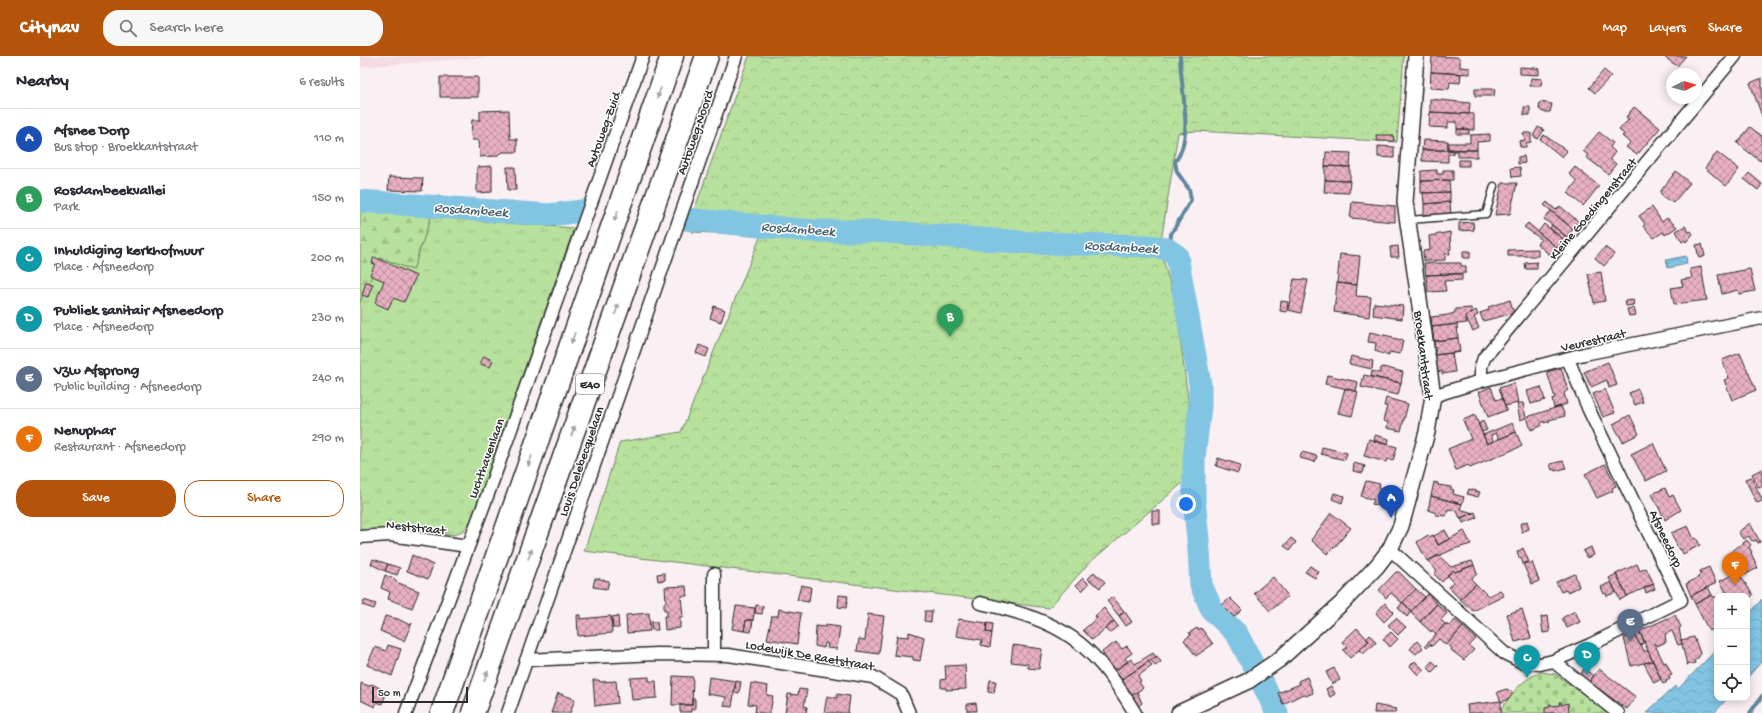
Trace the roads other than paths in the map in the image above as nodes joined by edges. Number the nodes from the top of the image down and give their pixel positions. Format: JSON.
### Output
{"nodes":[{"id":1,"x":643,"y":56,"type":"edge"},
{"id":2,"x":672,"y":56,"type":"edge"},
{"id":3,"x":707,"y":56,"type":"edge"},
{"id":4,"x":736,"y":56,"type":"edge"},
{"id":5,"x":1416,"y":56,"type":"edge"},
{"id":6,"x":1735,"y":56,"type":"edge"},
{"id":7,"x":1494,"y":186,"type":"dead end"},
{"id":8,"x":588,"y":212,"type":"joint"},
{"id":9,"x":679,"y":218,"type":"joint"},
{"id":10,"x":1407,"y":220,"type":"junction"},
{"id":11,"x":1762,"y":318,"type":"edge"},
{"id":12,"x":1568,"y":359,"type":"junction"},
{"id":13,"x":1481,"y":381,"type":"junction"},
{"id":14,"x":1433,"y":396,"type":"junction"},
{"id":15,"x":360,"y":537,"type":"edge"},
{"id":16,"x":468,"y":546,"type":"junction"},
{"id":17,"x":1390,"y":549,"type":"junction"},
{"id":18,"x":714,"y":574,"type":"dead end"},
{"id":19,"x":980,"y":603,"type":"dead end"},
{"id":20,"x":714,"y":655,"type":"junction"},
{"id":21,"x":526,"y":660,"type":"junction"},
{"id":22,"x":1553,"y":661,"type":"junction"},
{"id":23,"x":406,"y":713,"type":"edge"},
{"id":24,"x":442,"y":713,"type":"edge"},
{"id":25,"x":473,"y":713,"type":"edge"},
{"id":26,"x":508,"y":713,"type":"edge"},
{"id":27,"x":909,"y":713,"type":"edge"},
{"id":28,"x":1135,"y":713,"type":"edge"},
{"id":29,"x":1179,"y":713,"type":"edge"},
{"id":30,"x":1618,"y":713,"type":"edge"}],
"edges":[{"from":1,"to":8,"type":"street","name":"Autoweg-Zuid"},
{"from":2,"to":24,"type":"highway","number":"E40","one_way":true},
{"from":25,"to":3,"type":"highway","number":"E40","one_way":true},
{"from":4,"to":9,"type":"street","name":"Autoweg-Noord"},
{"from":5,"to":10,"type":"street","name":"Broekkantstraat"},
{"from":6,"to":13,"type":"street","name":"Kleine Goedingenstraat"},
{"from":7,"to":10,"type":"lane"},
{"from":8,"to":16,"type":"street","name":"Luchthavenlaan"},
{"from":9,"to":21,"type":"street","name":"Louis Delebecquelaan"},
{"from":10,"to":14,"type":"street","name":"Broekkantstraat"},
{"from":11,"to":12,"type":"street","name":"Veurestraat"},
{"from":12,"to":13,"type":"street","name":"Veurestraat"},
{"from":12,"to":22,"type":"street","name":"Afsneedorp"},
{"from":13,"to":14,"type":"street","name":"Veurestraat"},
{"from":14,"to":17,"type":"street","name":"Broekkantstraat"},
{"from":15,"to":16,"type":"street","name":"Neststraat"},
{"from":16,"to":23,"type":"street","name":"Luchthavenlaan"},
{"from":17,"to":22,"type":"street","name":"Afsneedorp"},
{"from":17,"to":29,"type":"street","name":"Broekkantstraat"},
{"from":18,"to":20,"type":"street"},
{"from":19,"to":28,"type":"street"},
{"from":20,"to":21,"type":"street","name":"Lodewijk De Raetstraat"},
{"from":20,"to":27,"type":"street","name":"Lodewijk De Raetstraat"},
{"from":21,"to":26,"type":"street","name":"Louis Delebecquelaan"},
{"from":22,"to":30,"type":"street"}]}
